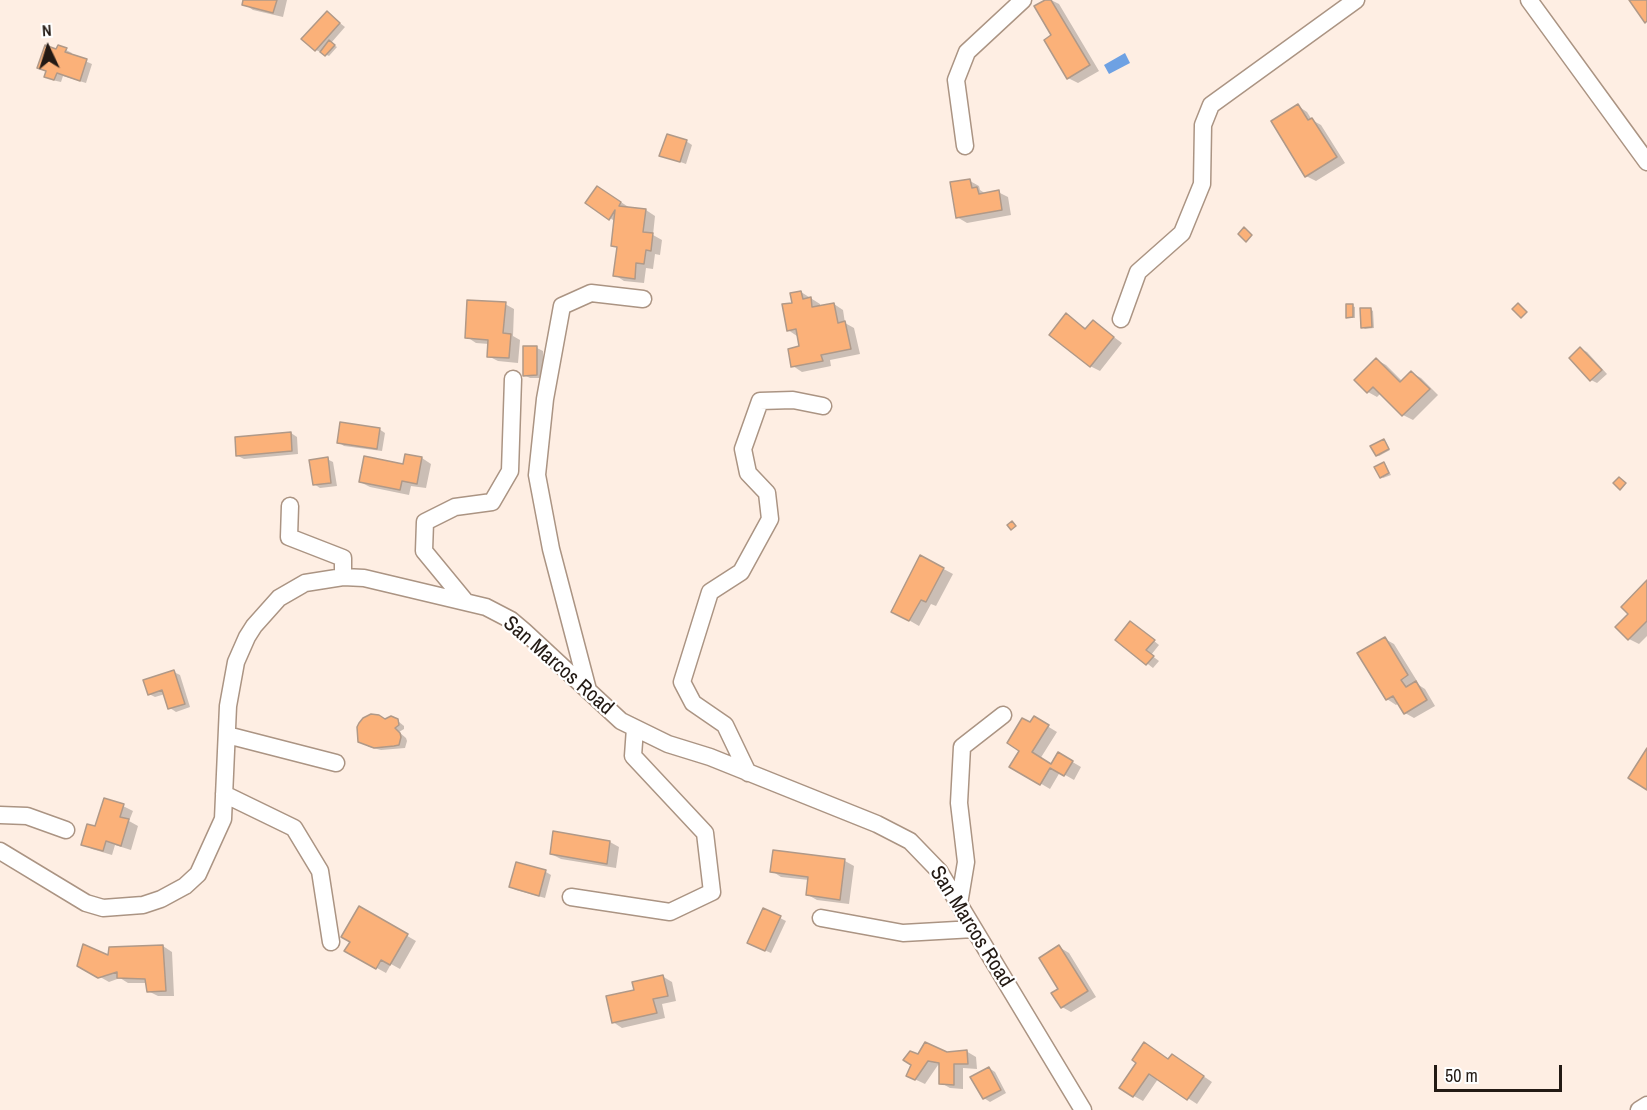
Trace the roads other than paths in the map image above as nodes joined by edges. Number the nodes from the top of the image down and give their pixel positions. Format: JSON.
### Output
{"nodes":[{"id":1,"x":1023,"y":0,"type":"edge"},
{"id":2,"x":1356,"y":0,"type":"edge"},
{"id":3,"x":1529,"y":0,"type":"edge"},
{"id":4,"x":964,"y":146,"type":"dead end"},
{"id":5,"x":1647,"y":162,"type":"edge"},
{"id":6,"x":643,"y":299,"type":"dead end"},
{"id":7,"x":1121,"y":319,"type":"dead end"},
{"id":8,"x":513,"y":379,"type":"dead end"},
{"id":9,"x":823,"y":406,"type":"dead end"},
{"id":10,"x":290,"y":506,"type":"dead end"},
{"id":11,"x":343,"y":577,"type":"junction"},
{"id":12,"x":466,"y":602,"type":"junction"},
{"id":13,"x":588,"y":691,"type":"junction"},
{"id":14,"x":1003,"y":715,"type":"dead end"},
{"id":15,"x":635,"y":728,"type":"junction"},
{"id":16,"x":227,"y":735,"type":"junction"},
{"id":17,"x":336,"y":763,"type":"dead end"},
{"id":18,"x":748,"y":773,"type":"junction"},
{"id":19,"x":224,"y":794,"type":"junction"},
{"id":20,"x":0,"y":814,"type":"edge"},
{"id":21,"x":66,"y":830,"type":"dead end"},
{"id":22,"x":0,"y":851,"type":"edge"},
{"id":23,"x":571,"y":897,"type":"dead end"},
{"id":24,"x":958,"y":904,"type":"junction"},
{"id":25,"x":821,"y":918,"type":"dead end"},
{"id":26,"x":974,"y":929,"type":"junction"},
{"id":27,"x":331,"y":942,"type":"dead end"},
{"id":28,"x":1647,"y":1105,"type":"edge"},
{"id":29,"x":1083,"y":1110,"type":"edge"},
{"id":30,"x":1639,"y":1110,"type":"edge"}],
"edges":[{"from":1,"to":4,"type":"street"},
{"from":2,"to":7,"type":"street"},
{"from":3,"to":5,"type":"street"},
{"from":6,"to":13,"type":"street"},
{"from":8,"to":12,"type":"street"},
{"from":9,"to":18,"type":"street"},
{"from":10,"to":11,"type":"street"},
{"from":11,"to":12,"type":"street","name":"San Marcos Road"},
{"from":11,"to":16,"type":"street","name":"San Marcos Road"},
{"from":12,"to":13,"type":"street","name":"San Marcos Road"},
{"from":13,"to":15,"type":"street","name":"San Marcos Road"},
{"from":14,"to":24,"type":"street"},
{"from":15,"to":18,"type":"street","name":"San Marcos Road"},
{"from":15,"to":23,"type":"street"},
{"from":16,"to":17,"type":"street"},
{"from":16,"to":19,"type":"street","name":"San Marcos Road"},
{"from":18,"to":24,"type":"street","name":"San Marcos Road"},
{"from":19,"to":22,"type":"street","name":"San Marcos Road"},
{"from":19,"to":27,"type":"street"},
{"from":20,"to":21,"type":"street"},
{"from":24,"to":26,"type":"street","name":"San Marcos Road"},
{"from":25,"to":26,"type":"street"},
{"from":26,"to":29,"type":"street","name":"San Marcos Road"},
{"from":28,"to":30,"type":"street"}]}
